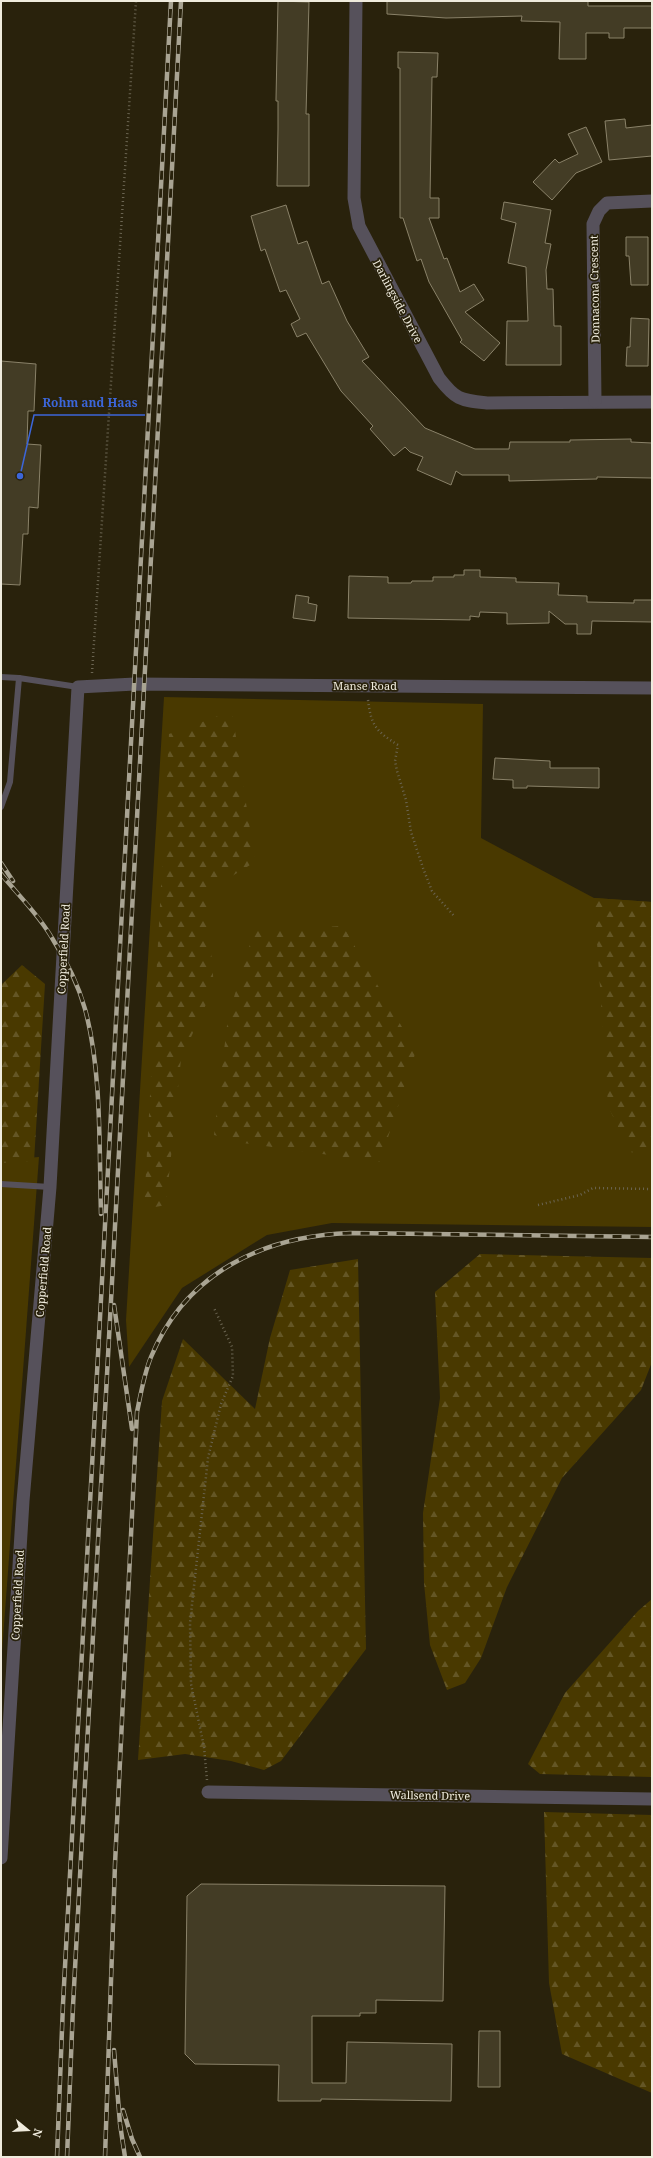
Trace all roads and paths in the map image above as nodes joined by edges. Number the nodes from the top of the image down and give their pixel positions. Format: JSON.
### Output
{"nodes":[{"id":1,"x":136,"y":1,"type":"edge"},
{"id":2,"x":356,"y":1,"type":"edge"},
{"id":3,"x":652,"y":201,"type":"edge"},
{"id":4,"x":595,"y":401,"type":"junction"},
{"id":5,"x":652,"y":402,"type":"edge"},
{"id":6,"x":1,"y":677,"type":"edge"},
{"id":7,"x":19,"y":678,"type":"junction"},
{"id":8,"x":366,"y":685,"type":"junction"},
{"id":9,"x":84,"y":687,"type":"junction"},
{"id":10,"x":652,"y":688,"type":"edge"},
{"id":11,"x":1,"y":807,"type":"edge"},
{"id":12,"x":455,"y":917,"type":"dead end"},
{"id":13,"x":1,"y":1184,"type":"edge"},
{"id":14,"x":50,"y":1187,"type":"junction"},
{"id":15,"x":652,"y":1189,"type":"edge"},
{"id":16,"x":538,"y":1205,"type":"dead end"},
{"id":17,"x":214,"y":1308,"type":"dead end"},
{"id":18,"x":208,"y":1792,"type":"joint"},
{"id":19,"x":652,"y":1799,"type":"edge"},
{"id":20,"x":1,"y":1858,"type":"edge"}],
"edges":[{"from":1,"to":9,"type":"path"},
{"from":2,"to":4,"type":"street","name":"Darlingside Drive"},
{"from":3,"to":4,"type":"street","name":"Donnacona Crescent"},
{"from":4,"to":5,"type":"street","name":"Darlingside Drive"},
{"from":6,"to":7,"type":"lane"},
{"from":7,"to":9,"type":"lane"},
{"from":7,"to":11,"type":"lane"},
{"from":8,"to":9,"type":"street","name":"Manse Road"},
{"from":8,"to":10,"type":"street","name":"Manse Road"},
{"from":8,"to":12,"type":"path"},
{"from":9,"to":14,"type":"street","name":"Copperfield Road"},
{"from":13,"to":14,"type":"lane"},
{"from":14,"to":20,"type":"street","name":"Copperfield Road"},
{"from":15,"to":16,"type":"path"},
{"from":17,"to":18,"type":"path"},
{"from":18,"to":19,"type":"street","name":"Wallsend Drive"}]}
